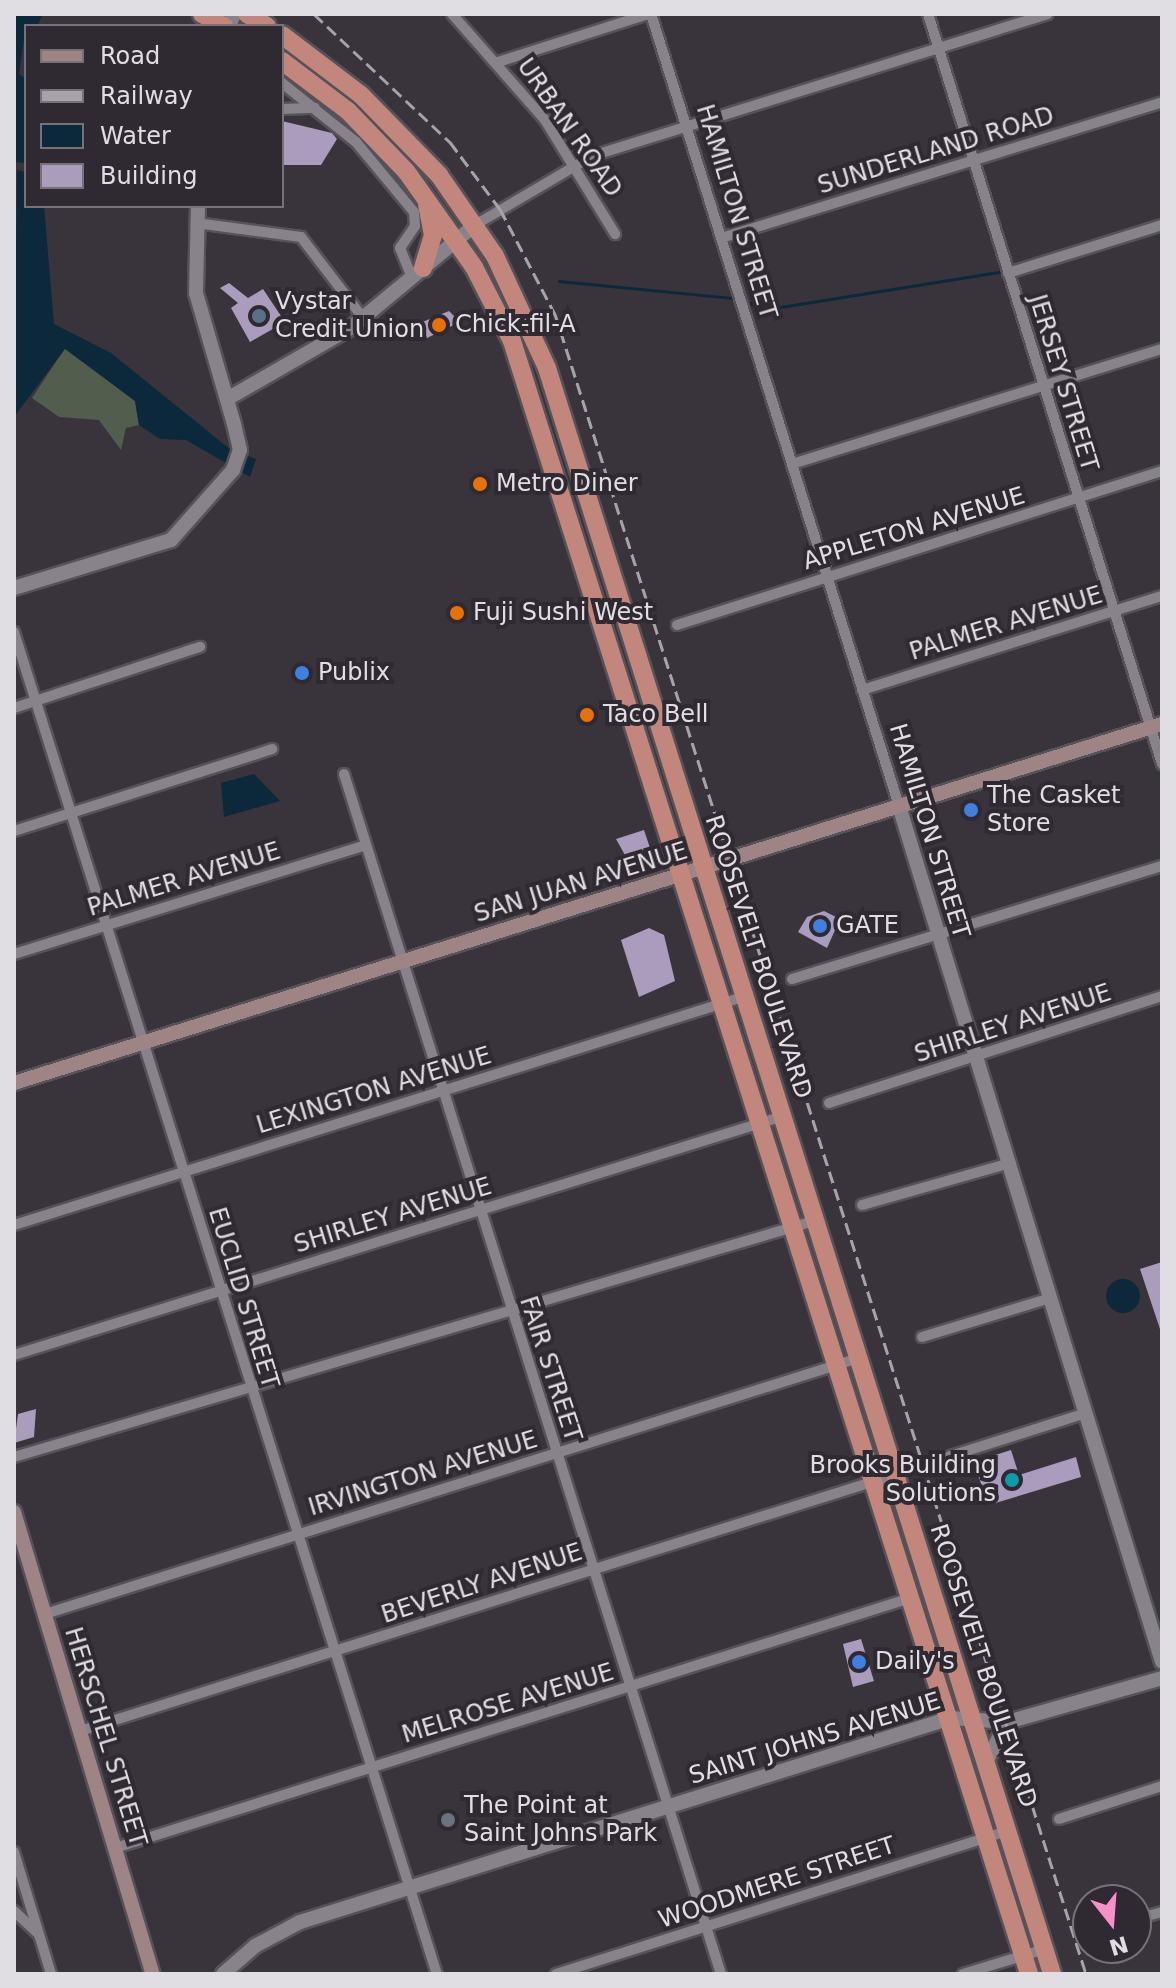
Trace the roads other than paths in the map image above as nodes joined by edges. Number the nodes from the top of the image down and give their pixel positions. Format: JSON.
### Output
{"nodes":[{"id":1,"x":202,"y":14,"type":"edge"},
{"id":2,"x":452,"y":14,"type":"edge"},
{"id":3,"x":649,"y":14,"type":"edge"},
{"id":4,"x":928,"y":14,"type":"edge"},
{"id":5,"x":1047,"y":14,"type":"edge"},
{"id":6,"x":241,"y":21,"type":"edge"},
{"id":7,"x":284,"y":37,"type":"edge"},
{"id":8,"x":939,"y":47,"type":"junction"},
{"id":9,"x":498,"y":62,"type":"junction"},
{"id":10,"x":284,"y":63,"type":"edge"},
{"id":11,"x":284,"y":85,"type":"edge"},
{"id":12,"x":1162,"y":102,"type":"edge"},
{"id":13,"x":315,"y":108,"type":"junction"},
{"id":14,"x":284,"y":109,"type":"edge"},
{"id":15,"x":686,"y":127,"type":"junction"},
{"id":16,"x":972,"y":160,"type":"junction"},
{"id":17,"x":573,"y":164,"type":"junction"},
{"id":18,"x":421,"y":191,"type":"junction"},
{"id":19,"x":198,"y":208,"type":"edge"},
{"id":20,"x":196,"y":223,"type":"junction"},
{"id":21,"x":475,"y":225,"type":"junction"},
{"id":22,"x":1162,"y":225,"type":"edge"},
{"id":23,"x":615,"y":234,"type":"dead end"},
{"id":24,"x":721,"y":238,"type":"junction"},
{"id":25,"x":457,"y":239,"type":"junction"},
{"id":26,"x":418,"y":273,"type":"junction"},
{"id":27,"x":1008,"y":273,"type":"junction"},
{"id":28,"x":364,"y":319,"type":"junction"},
{"id":29,"x":1162,"y":349,"type":"edge"},
{"id":30,"x":547,"y":368,"type":"junction"},
{"id":31,"x":1043,"y":386,"type":"junction"},
{"id":32,"x":227,"y":399,"type":"junction"},
{"id":33,"x":534,"y":401,"type":"junction"},
{"id":34,"x":570,"y":443,"type":"junction"},
{"id":35,"x":792,"y":464,"type":"junction"},
{"id":36,"x":1162,"y":471,"type":"edge"},
{"id":37,"x":1078,"y":498,"type":"junction"},
{"id":38,"x":828,"y":577,"type":"junction"},
{"id":39,"x":14,"y":588,"type":"edge"},
{"id":40,"x":1162,"y":596,"type":"edge"},
{"id":41,"x":1114,"y":611,"type":"junction"},
{"id":42,"x":677,"y":625,"type":"dead end"},
{"id":43,"x":14,"y":632,"type":"edge"},
{"id":44,"x":200,"y":647,"type":"dead end"},
{"id":45,"x":617,"y":663,"type":"junction"},
{"id":46,"x":862,"y":690,"type":"junction"},
{"id":47,"x":36,"y":701,"type":"junction"},
{"id":48,"x":14,"y":708,"type":"edge"},
{"id":49,"x":1156,"y":726,"type":"edge"},
{"id":50,"x":666,"y":744,"type":"junction"},
{"id":51,"x":272,"y":749,"type":"dead end"},
{"id":52,"x":1162,"y":764,"type":"edge"},
{"id":53,"x":344,"y":774,"type":"dead end"},
{"id":54,"x":899,"y":806,"type":"junction"},
{"id":55,"x":71,"y":813,"type":"junction"},
{"id":56,"x":14,"y":831,"type":"edge"},
{"id":57,"x":366,"y":845,"type":"junction"},
{"id":58,"x":1162,"y":866,"type":"edge"},
{"id":59,"x":705,"y":867,"type":"junction"},
{"id":60,"x":684,"y":874,"type":"junction"},
{"id":61,"x":106,"y":926,"type":"junction"},
{"id":62,"x":938,"y":934,"type":"junction"},
{"id":63,"x":14,"y":954,"type":"edge"},
{"id":64,"x":401,"y":962,"type":"junction"},
{"id":65,"x":792,"y":979,"type":"dead end"},
{"id":66,"x":746,"y":996,"type":"junction"},
{"id":67,"x":1162,"y":996,"type":"edge"},
{"id":68,"x":725,"y":1002,"type":"junction"},
{"id":69,"x":143,"y":1043,"type":"junction"},
{"id":70,"x":977,"y":1056,"type":"junction"},
{"id":71,"x":14,"y":1083,"type":"edge"},
{"id":72,"x":442,"y":1091,"type":"junction"},
{"id":73,"x":829,"y":1103,"type":"dead end"},
{"id":74,"x":783,"y":1116,"type":"junction"},
{"id":75,"x":762,"y":1121,"type":"junction"},
{"id":76,"x":1007,"y":1164,"type":"junction"},
{"id":77,"x":182,"y":1172,"type":"junction"},
{"id":78,"x":862,"y":1205,"type":"dead end"},
{"id":79,"x":479,"y":1211,"type":"junction"},
{"id":80,"x":817,"y":1220,"type":"junction"},
{"id":81,"x":14,"y":1225,"type":"edge"},
{"id":82,"x":795,"y":1226,"type":"junction"},
{"id":83,"x":220,"y":1291,"type":"junction"},
{"id":84,"x":1047,"y":1299,"type":"junction"},
{"id":85,"x":510,"y":1310,"type":"junction"},
{"id":86,"x":922,"y":1337,"type":"dead end"},
{"id":87,"x":14,"y":1355,"type":"edge"},
{"id":88,"x":860,"y":1357,"type":"junction"},
{"id":89,"x":839,"y":1364,"type":"junction"},
{"id":90,"x":250,"y":1388,"type":"junction"},
{"id":91,"x":1083,"y":1414,"type":"junction"},
{"id":92,"x":556,"y":1453,"type":"junction"},
{"id":93,"x":14,"y":1457,"type":"edge"},
{"id":94,"x":941,"y":1459,"type":"dead end"},
{"id":95,"x":897,"y":1474,"type":"junction"},
{"id":96,"x":876,"y":1480,"type":"junction"},
{"id":97,"x":14,"y":1512,"type":"edge"},
{"id":98,"x":297,"y":1534,"type":"junction"},
{"id":99,"x":593,"y":1570,"type":"junction"},
{"id":100,"x":913,"y":1597,"type":"junction"},
{"id":101,"x":45,"y":1614,"type":"junction"},
{"id":102,"x":335,"y":1651,"type":"junction"},
{"id":103,"x":1162,"y":1662,"type":"edge"},
{"id":104,"x":1162,"y":1678,"type":"edge"},
{"id":105,"x":629,"y":1688,"type":"junction"},
{"id":106,"x":951,"y":1718,"type":"junction"},
{"id":107,"x":975,"y":1720,"type":"junction"},
{"id":108,"x":1007,"y":1722,"type":"junction"},
{"id":109,"x":80,"y":1731,"type":"junction"},
{"id":110,"x":987,"y":1760,"type":"junction"},
{"id":111,"x":373,"y":1767,"type":"junction"},
{"id":112,"x":1162,"y":1786,"type":"edge"},
{"id":113,"x":668,"y":1806,"type":"junction"},
{"id":114,"x":1059,"y":1819,"type":"dead end"},
{"id":115,"x":1010,"y":1830,"type":"junction"},
{"id":116,"x":988,"y":1837,"type":"junction"},
{"id":117,"x":115,"y":1848,"type":"junction"},
{"id":118,"x":14,"y":1852,"type":"edge"},
{"id":119,"x":409,"y":1888,"type":"junction"},
{"id":120,"x":14,"y":1911,"type":"edge"},
{"id":121,"x":707,"y":1926,"type":"junction"},
{"id":122,"x":39,"y":1934,"type":"junction"},
{"id":123,"x":141,"y":1942,"type":"junction"},
{"id":124,"x":1046,"y":1948,"type":"junction"},
{"id":125,"x":1024,"y":1955,"type":"junction"},
{"id":126,"x":51,"y":1974,"type":"edge"},
{"id":127,"x":144,"y":1974,"type":"edge"},
{"id":128,"x":153,"y":1974,"type":"edge"},
{"id":129,"x":223,"y":1974,"type":"edge"},
{"id":130,"x":437,"y":1974,"type":"edge"},
{"id":131,"x":556,"y":1974,"type":"edge"},
{"id":132,"x":721,"y":1974,"type":"edge"},
{"id":133,"x":963,"y":1974,"type":"edge"},
{"id":134,"x":1029,"y":1974,"type":"edge"},
{"id":135,"x":1052,"y":1974,"type":"edge"}],
"edges":[{"from":1,"to":6,"type":"highway"},
{"from":2,"to":9,"type":"street","name":"URBAN ROAD"},
{"from":3,"to":9,"type":"street"},
{"from":3,"to":15,"type":"street","name":"HAMILTON STREET"},
{"from":4,"to":8,"type":"street","name":"JERSEY STREET"},
{"from":5,"to":8,"type":"street"},
{"from":7,"to":21,"type":"highway","name":"ROOSEVELT BOULEVARD"},
{"from":8,"to":15,"type":"street"},
{"from":8,"to":16,"type":"street","name":"JERSEY STREET"},
{"from":9,"to":17,"type":"street","name":"URBAN ROAD"},
{"from":10,"to":18,"type":"highway","name":"ROOSEVELT BOULEVARD"},
{"from":11,"to":13,"type":"street"},
{"from":12,"to":16,"type":"street","name":"SUNDERLAND ROAD"},
{"from":13,"to":14,"type":"street"},
{"from":13,"to":26,"type":"street"},
{"from":15,"to":17,"type":"street"},
{"from":15,"to":24,"type":"street","name":"HAMILTON STREET"},
{"from":16,"to":24,"type":"street","name":"SUNDERLAND ROAD"},
{"from":16,"to":27,"type":"street","name":"JERSEY STREET"},
{"from":17,"to":21,"type":"street"},
{"from":17,"to":23,"type":"street","name":"URBAN ROAD"},
{"from":18,"to":25,"type":"highway","name":"ROOSEVELT BOULEVARD"},
{"from":18,"to":26,"type":"highway"},
{"from":19,"to":20,"type":"street"},
{"from":20,"to":28,"type":"street"},
{"from":20,"to":32,"type":"street"},
{"from":21,"to":25,"type":"street"},
{"from":21,"to":30,"type":"highway","name":"ROOSEVELT BOULEVARD"},
{"from":22,"to":27,"type":"street"},
{"from":24,"to":35,"type":"street","name":"HAMILTON STREET"},
{"from":25,"to":26,"type":"street"},
{"from":25,"to":33,"type":"highway","name":"ROOSEVELT BOULEVARD"},
{"from":26,"to":28,"type":"street"},
{"from":27,"to":31,"type":"street","name":"JERSEY STREET"},
{"from":28,"to":32,"type":"street"},
{"from":29,"to":31,"type":"street"},
{"from":30,"to":33,"type":"highway"},
{"from":30,"to":34,"type":"highway","name":"ROOSEVELT BOULEVARD"},
{"from":31,"to":35,"type":"street"},
{"from":31,"to":37,"type":"street","name":"JERSEY STREET"},
{"from":32,"to":39,"type":"street"},
{"from":33,"to":34,"type":"highway"},
{"from":33,"to":45,"type":"highway","name":"ROOSEVELT BOULEVARD"},
{"from":34,"to":50,"type":"highway","name":"ROOSEVELT BOULEVARD"},
{"from":35,"to":38,"type":"street","name":"HAMILTON STREET"},
{"from":36,"to":37,"type":"street","name":"APPLETON AVENUE"},
{"from":37,"to":38,"type":"street","name":"APPLETON AVENUE"},
{"from":37,"to":41,"type":"street","name":"JERSEY STREET"},
{"from":38,"to":42,"type":"street","name":"APPLETON AVENUE"},
{"from":38,"to":46,"type":"street","name":"HAMILTON STREET"},
{"from":40,"to":41,"type":"street","name":"PALMER AVENUE"},
{"from":41,"to":46,"type":"street","name":"PALMER AVENUE"},
{"from":41,"to":49,"type":"street","name":"JERSEY STREET"},
{"from":43,"to":47,"type":"street","name":"EUCLID STREET"},
{"from":44,"to":47,"type":"street"},
{"from":45,"to":50,"type":"highway"},
{"from":45,"to":60,"type":"highway","name":"ROOSEVELT BOULEVARD"},
{"from":46,"to":54,"type":"street","name":"HAMILTON STREET"},
{"from":47,"to":48,"type":"street"},
{"from":47,"to":55,"type":"street","name":"EUCLID STREET"},
{"from":49,"to":52,"type":"street","name":"JERSEY STREET"},
{"from":49,"to":54,"type":"main road","name":"SAN JUAN AVENUE"},
{"from":50,"to":59,"type":"highway","name":"ROOSEVELT BOULEVARD"},
{"from":51,"to":55,"type":"street"},
{"from":53,"to":57,"type":"street","name":"FAIR STREET"},
{"from":54,"to":59,"type":"main road","name":"SAN JUAN AVENUE"},
{"from":54,"to":62,"type":"street","name":"HAMILTON STREET"},
{"from":55,"to":56,"type":"street"},
{"from":55,"to":61,"type":"street","name":"EUCLID STREET"},
{"from":57,"to":61,"type":"street","name":"PALMER AVENUE"},
{"from":57,"to":64,"type":"street","name":"FAIR STREET"},
{"from":58,"to":62,"type":"street"},
{"from":59,"to":60,"type":"main road","name":"SAN JUAN AVENUE"},
{"from":59,"to":66,"type":"highway","name":"ROOSEVELT BOULEVARD"},
{"from":60,"to":64,"type":"main road","name":"SAN JUAN AVENUE"},
{"from":60,"to":68,"type":"highway","name":"ROOSEVELT BOULEVARD"},
{"from":61,"to":63,"type":"street","name":"PALMER AVENUE"},
{"from":61,"to":69,"type":"street","name":"EUCLID STREET"},
{"from":62,"to":65,"type":"street"},
{"from":62,"to":70,"type":"street","name":"HAMILTON STREET"},
{"from":64,"to":69,"type":"main road","name":"SAN JUAN AVENUE"},
{"from":64,"to":72,"type":"street","name":"FAIR STREET"},
{"from":66,"to":68,"type":"street","name":"LEXINGTON AVENUE"},
{"from":66,"to":74,"type":"highway","name":"ROOSEVELT BOULEVARD"},
{"from":67,"to":70,"type":"street","name":"SHIRLEY AVENUE"},
{"from":68,"to":72,"type":"street","name":"LEXINGTON AVENUE"},
{"from":68,"to":75,"type":"highway","name":"ROOSEVELT BOULEVARD"},
{"from":69,"to":71,"type":"main road","name":"SAN JUAN AVENUE"},
{"from":69,"to":77,"type":"street","name":"EUCLID STREET"},
{"from":70,"to":73,"type":"street","name":"SHIRLEY AVENUE"},
{"from":70,"to":76,"type":"street","name":"HAMILTON STREET"},
{"from":72,"to":77,"type":"street","name":"LEXINGTON AVENUE"},
{"from":72,"to":79,"type":"street","name":"FAIR STREET"},
{"from":74,"to":75,"type":"street","name":"SHIRLEY AVENUE"},
{"from":74,"to":80,"type":"highway","name":"ROOSEVELT BOULEVARD"},
{"from":75,"to":79,"type":"street","name":"SHIRLEY AVENUE"},
{"from":75,"to":82,"type":"highway","name":"ROOSEVELT BOULEVARD"},
{"from":76,"to":78,"type":"street"},
{"from":76,"to":84,"type":"street","name":"HAMILTON STREET"},
{"from":77,"to":81,"type":"street","name":"LEXINGTON AVENUE"},
{"from":77,"to":83,"type":"street","name":"EUCLID STREET"},
{"from":79,"to":83,"type":"street","name":"SHIRLEY AVENUE"},
{"from":79,"to":85,"type":"street","name":"FAIR STREET"},
{"from":80,"to":82,"type":"street"},
{"from":80,"to":88,"type":"highway","name":"ROOSEVELT BOULEVARD"},
{"from":82,"to":85,"type":"street"},
{"from":82,"to":89,"type":"highway","name":"ROOSEVELT BOULEVARD"},
{"from":83,"to":87,"type":"street","name":"SHIRLEY AVENUE"},
{"from":83,"to":90,"type":"street","name":"EUCLID STREET"},
{"from":84,"to":86,"type":"street"},
{"from":84,"to":91,"type":"street","name":"HAMILTON STREET"},
{"from":85,"to":90,"type":"street"},
{"from":85,"to":92,"type":"street","name":"FAIR STREET"},
{"from":88,"to":89,"type":"street","name":"IRVINGTON AVENUE"},
{"from":88,"to":95,"type":"highway","name":"ROOSEVELT BOULEVARD"},
{"from":89,"to":92,"type":"street","name":"IRVINGTON AVENUE"},
{"from":89,"to":96,"type":"highway","name":"ROOSEVELT BOULEVARD"},
{"from":90,"to":93,"type":"street"},
{"from":90,"to":98,"type":"street","name":"EUCLID STREET"},
{"from":91,"to":94,"type":"street"},
{"from":91,"to":103,"type":"street","name":"HAMILTON STREET"},
{"from":92,"to":98,"type":"street","name":"IRVINGTON AVENUE"},
{"from":92,"to":99,"type":"street","name":"FAIR STREET"},
{"from":95,"to":96,"type":"street","name":"BEVERLY AVENUE"},
{"from":95,"to":107,"type":"highway","name":"ROOSEVELT BOULEVARD"},
{"from":96,"to":99,"type":"street","name":"BEVERLY AVENUE"},
{"from":96,"to":100,"type":"highway","name":"ROOSEVELT BOULEVARD"},
{"from":97,"to":101,"type":"main road","name":"HERSCHEL STREET"},
{"from":98,"to":101,"type":"street","name":"IRVINGTON AVENUE"},
{"from":98,"to":102,"type":"street","name":"EUCLID STREET"},
{"from":99,"to":102,"type":"street","name":"BEVERLY AVENUE"},
{"from":99,"to":105,"type":"street","name":"FAIR STREET"},
{"from":100,"to":105,"type":"street","name":"MELROSE AVENUE"},
{"from":100,"to":106,"type":"highway","name":"ROOSEVELT BOULEVARD"},
{"from":101,"to":109,"type":"main road","name":"HERSCHEL STREET"},
{"from":102,"to":109,"type":"street","name":"BEVERLY AVENUE"},
{"from":102,"to":111,"type":"street","name":"EUCLID STREET"},
{"from":104,"to":108,"type":"street","name":"SAINT JOHNS AVENUE"},
{"from":105,"to":111,"type":"street","name":"MELROSE AVENUE"},
{"from":105,"to":113,"type":"street","name":"FAIR STREET"},
{"from":106,"to":107,"type":"street","name":"SAINT JOHNS AVENUE"},
{"from":106,"to":113,"type":"street","name":"SAINT JOHNS AVENUE"},
{"from":106,"to":116,"type":"highway","name":"ROOSEVELT BOULEVARD"},
{"from":107,"to":108,"type":"street","name":"SAINT JOHNS AVENUE"},
{"from":107,"to":110,"type":"highway","name":"ROOSEVELT BOULEVARD"},
{"from":108,"to":110,"type":"street"},
{"from":109,"to":117,"type":"main road","name":"HERSCHEL STREET"},
{"from":110,"to":115,"type":"highway","name":"ROOSEVELT BOULEVARD"},
{"from":111,"to":117,"type":"street","name":"MELROSE AVENUE"},
{"from":111,"to":119,"type":"street","name":"EUCLID STREET"},
{"from":112,"to":114,"type":"street"},
{"from":113,"to":119,"type":"street","name":"SAINT JOHNS AVENUE"},
{"from":113,"to":121,"type":"street","name":"FAIR STREET"},
{"from":115,"to":116,"type":"street","name":"WOODMERE STREET"},
{"from":115,"to":124,"type":"highway","name":"ROOSEVELT BOULEVARD"},
{"from":116,"to":121,"type":"street","name":"WOODMERE STREET"},
{"from":116,"to":125,"type":"highway","name":"ROOSEVELT BOULEVARD"},
{"from":117,"to":123,"type":"main road","name":"HERSCHEL STREET"},
{"from":118,"to":122,"type":"street"},
{"from":119,"to":129,"type":"street","name":"SAINT JOHNS AVENUE"},
{"from":119,"to":130,"type":"street","name":"EUCLID STREET"},
{"from":120,"to":122,"type":"street"},
{"from":121,"to":131,"type":"street","name":"WOODMERE STREET"},
{"from":121,"to":132,"type":"street","name":"FAIR STREET"},
{"from":122,"to":126,"type":"street"},
{"from":123,"to":127,"type":"main road"},
{"from":123,"to":128,"type":"main road","name":"HERSCHEL STREET"},
{"from":124,"to":125,"type":"street"},
{"from":124,"to":135,"type":"highway","name":"ROOSEVELT BOULEVARD"},
{"from":125,"to":133,"type":"street"},
{"from":125,"to":134,"type":"highway","name":"ROOSEVELT BOULEVARD"}]}
